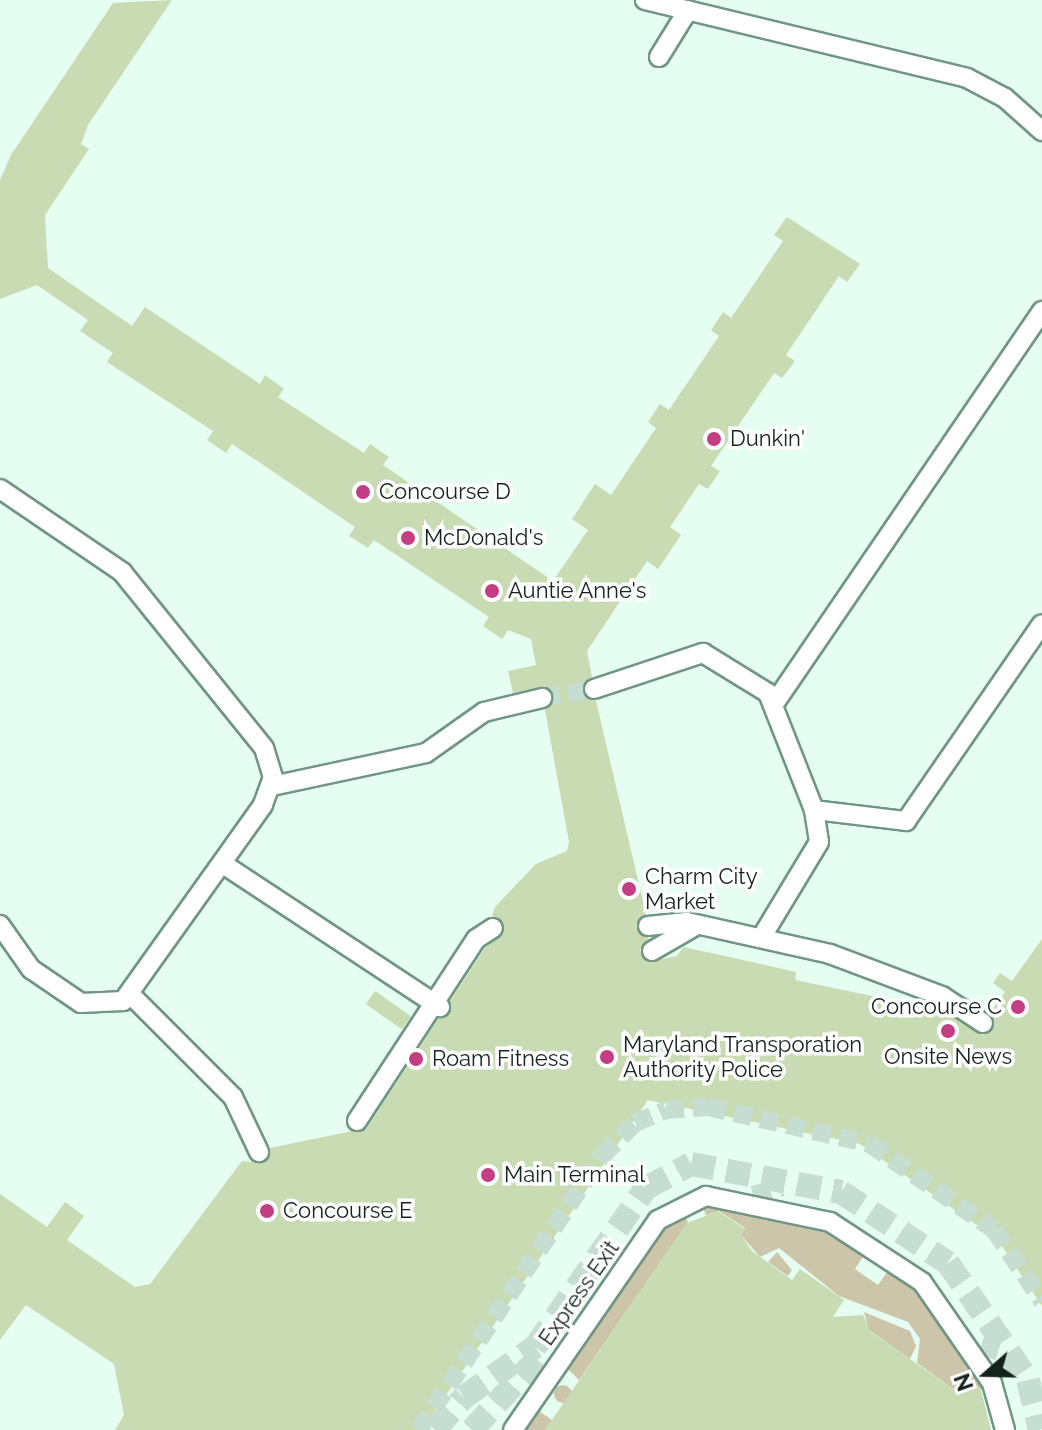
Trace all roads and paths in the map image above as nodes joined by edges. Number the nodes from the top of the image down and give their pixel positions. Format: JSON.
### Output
{"nodes":[{"id":1,"x":645,"y":0,"type":"edge"},
{"id":2,"x":688,"y":10,"type":"junction"},
{"id":3,"x":659,"y":57,"type":"dead end"},
{"id":4,"x":1042,"y":131,"type":"edge"},
{"id":5,"x":1042,"y":311,"type":"edge"},
{"id":6,"x":0,"y":489,"type":"edge"},
{"id":7,"x":1042,"y":624,"type":"edge"},
{"id":8,"x":594,"y":689,"type":"tunnel mouth"},
{"id":9,"x":542,"y":698,"type":"tunnel mouth"},
{"id":10,"x":774,"y":704,"type":"junction"},
{"id":11,"x":272,"y":786,"type":"junction"},
{"id":12,"x":814,"y":810,"type":"junction"},
{"id":13,"x":223,"y":864,"type":"junction"},
{"id":14,"x":698,"y":924,"type":"junction"},
{"id":15,"x":0,"y":925,"type":"edge"},
{"id":16,"x":648,"y":926,"type":"dead end"},
{"id":17,"x":493,"y":928,"type":"dead end"},
{"id":18,"x":761,"y":938,"type":"junction"},
{"id":19,"x":652,"y":951,"type":"dead end"},
{"id":20,"x":131,"y":995,"type":"junction"},
{"id":21,"x":437,"y":1005,"type":"junction"},
{"id":22,"x":983,"y":1023,"type":"dead end"},
{"id":23,"x":357,"y":1121,"type":"dead end"},
{"id":24,"x":259,"y":1152,"type":"dead end"},
{"id":25,"x":753,"y":1195,"type":"tunnel mouth"},
{"id":26,"x":696,"y":1198,"type":"junction"},
{"id":27,"x":936,"y":1295,"type":"junction"},
{"id":28,"x":981,"y":1346,"type":"tunnel mouth"},
{"id":29,"x":513,"y":1430,"type":"edge"},
{"id":30,"x":1005,"y":1430,"type":"edge"}],
"edges":[{"from":1,"to":2,"type":"street"},
{"from":2,"to":3,"type":"street"},
{"from":2,"to":4,"type":"street"},
{"from":5,"to":10,"type":"street"},
{"from":6,"to":11,"type":"street"},
{"from":7,"to":12,"type":"street"},
{"from":8,"to":10,"type":"street"},
{"from":9,"to":11,"type":"street"},
{"from":10,"to":12,"type":"street"},
{"from":11,"to":13,"type":"street"},
{"from":12,"to":18,"type":"street"},
{"from":13,"to":20,"type":"street"},
{"from":13,"to":21,"type":"street"},
{"from":14,"to":16,"type":"street"},
{"from":14,"to":18,"type":"street"},
{"from":14,"to":19,"type":"street"},
{"from":15,"to":20,"type":"street"},
{"from":17,"to":21,"type":"street"},
{"from":18,"to":22,"type":"street"},
{"from":20,"to":24,"type":"street"},
{"from":21,"to":23,"type":"street"},
{"from":25,"to":26,"type":"street","name":"Express Exit"},
{"from":26,"to":27,"type":"street"},
{"from":26,"to":29,"type":"street","name":"Express Exit"},
{"from":27,"to":28,"type":"street"},
{"from":27,"to":30,"type":"street"}]}
